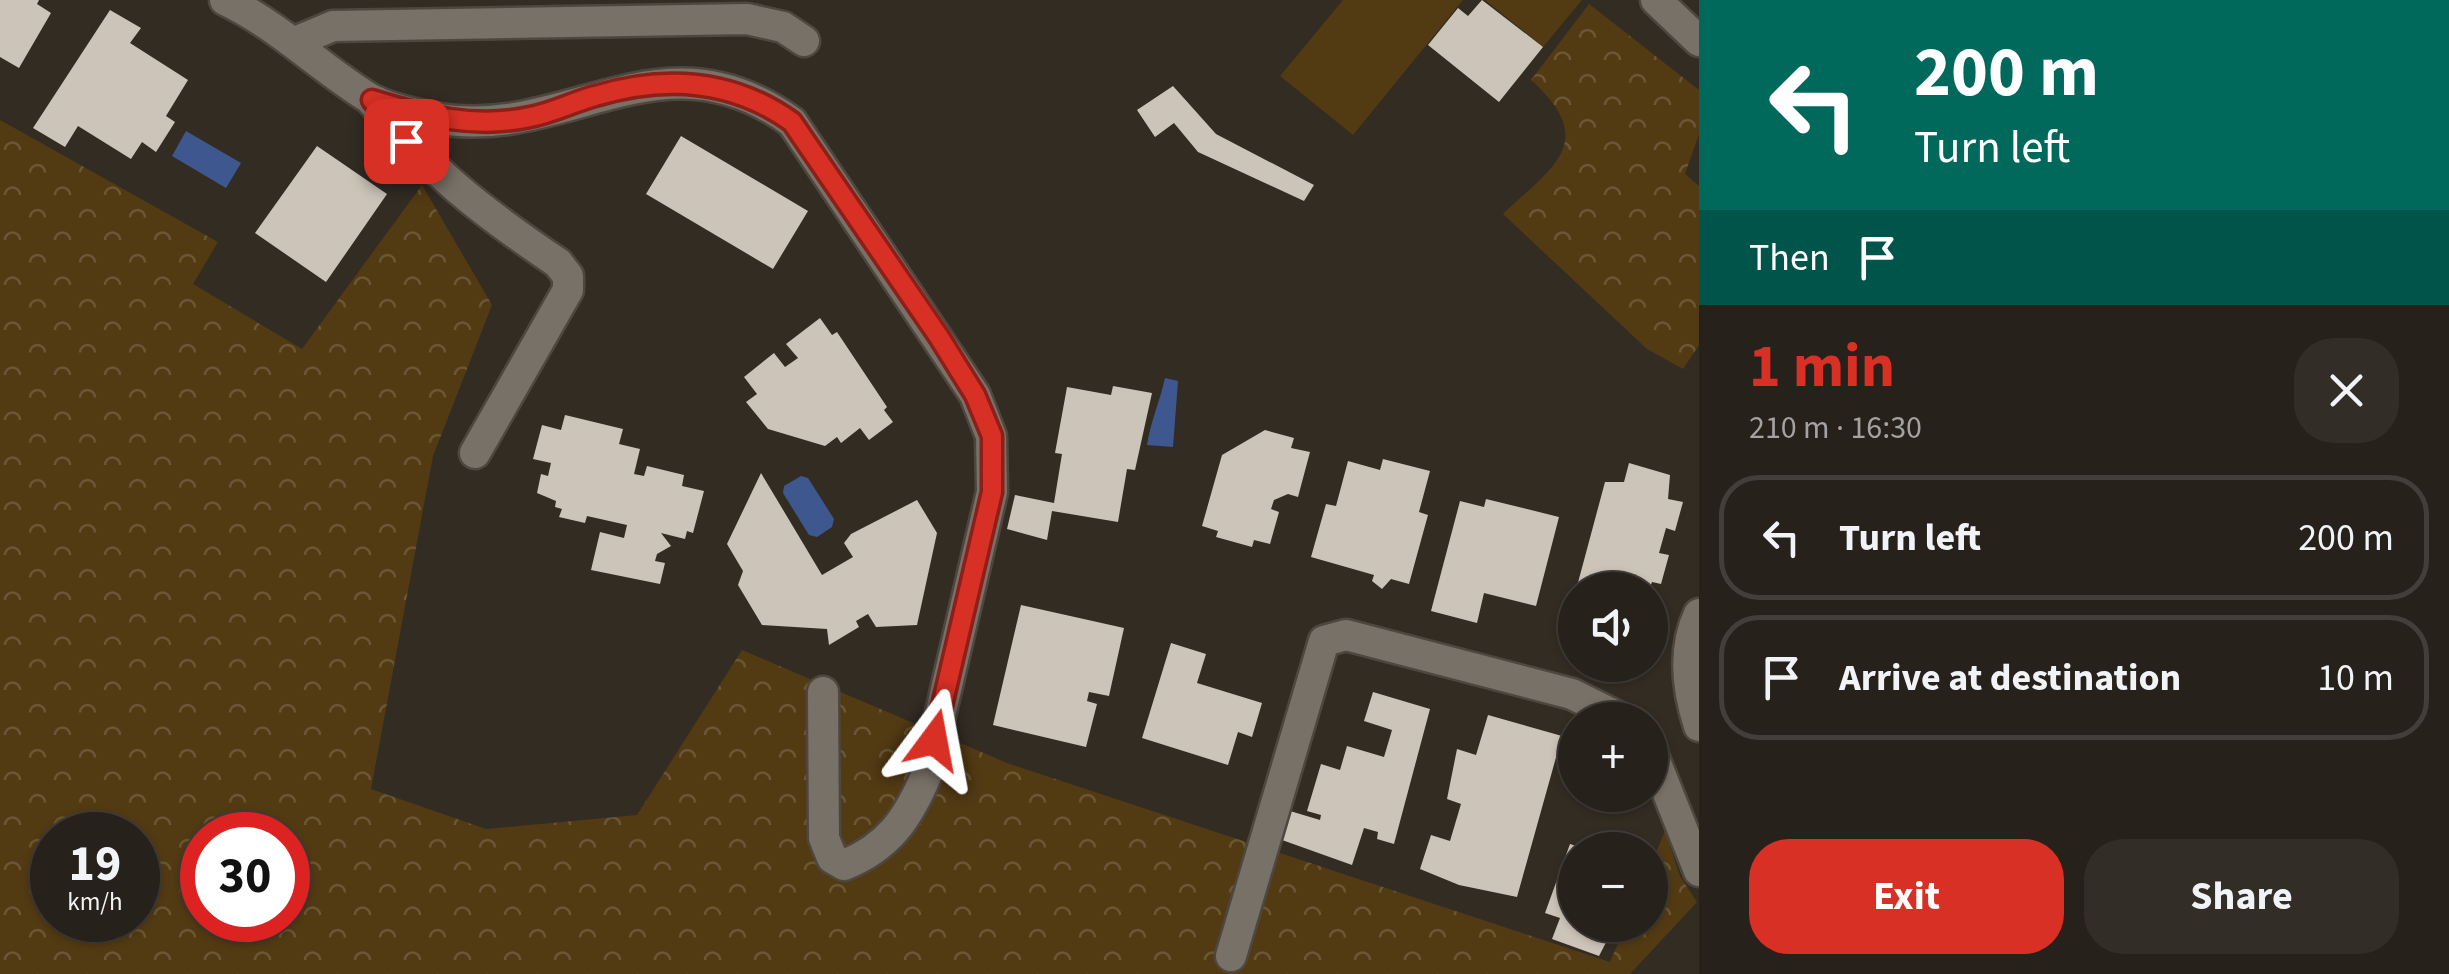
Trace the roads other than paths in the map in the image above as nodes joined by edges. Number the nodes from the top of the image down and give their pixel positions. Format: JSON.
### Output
{"nodes":[{"id":1,"x":225,"y":0,"type":"edge"},
{"id":2,"x":1660,"y":2,"type":"edge"},
{"id":3,"x":804,"y":41,"type":"dead end"},
{"id":4,"x":1699,"y":41,"type":"edge"},
{"id":5,"x":295,"y":42,"type":"junction"},
{"id":6,"x":372,"y":100,"type":"junction"},
{"id":7,"x":475,"y":453,"type":"dead end"},
{"id":8,"x":1699,"y":614,"type":"edge"},
{"id":9,"x":823,"y":692,"type":"dead end"},
{"id":10,"x":1588,"y":702,"type":"edge"},
{"id":11,"x":1699,"y":726,"type":"edge"},
{"id":12,"x":1668,"y":792,"type":"edge"},
{"id":13,"x":1699,"y":870,"type":"edge"},
{"id":14,"x":1232,"y":956,"type":"dead end"}],
"edges":[{"from":1,"to":5,"type":"street"},
{"from":2,"to":4,"type":"street"},
{"from":3,"to":5,"type":"street"},
{"from":5,"to":6,"type":"street"},
{"from":6,"to":7,"type":"street"},
{"from":6,"to":9,"type":"street"},
{"from":8,"to":11,"type":"street"},
{"from":10,"to":14,"type":"street"},
{"from":12,"to":13,"type":"street"}]}
